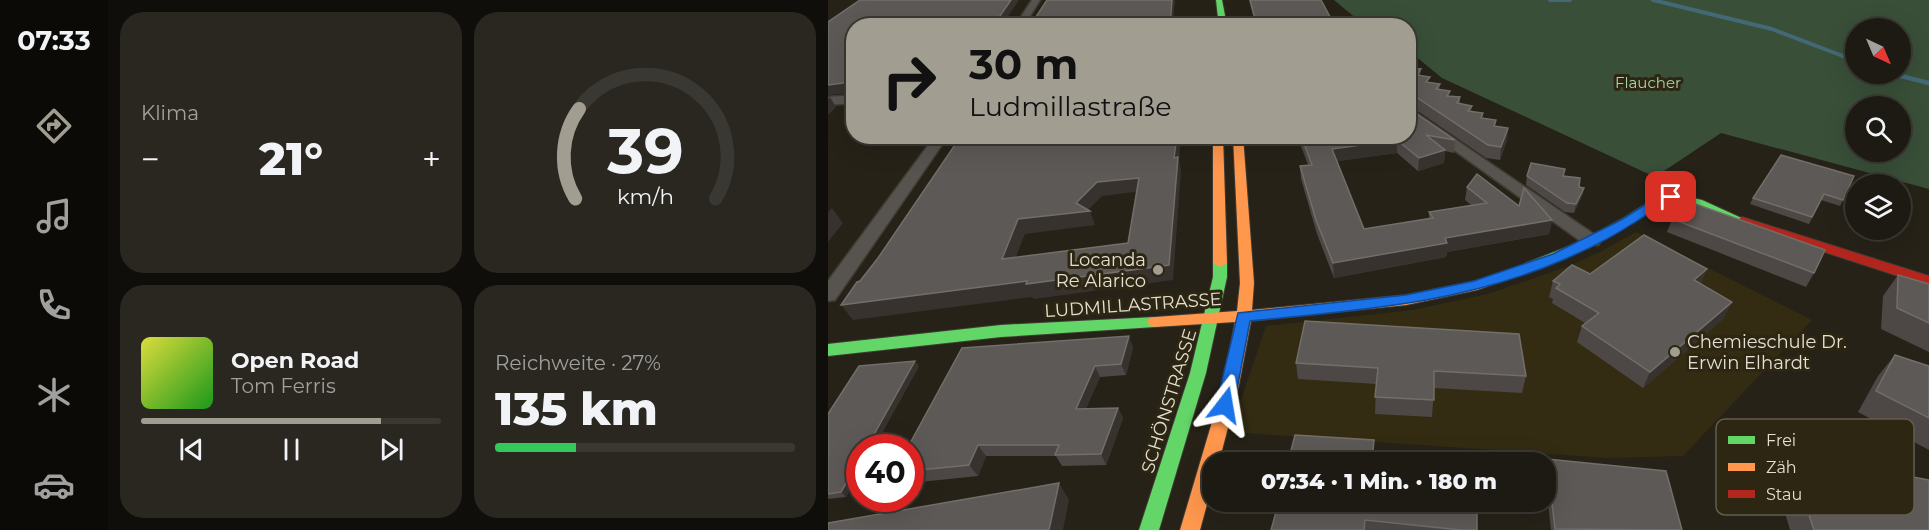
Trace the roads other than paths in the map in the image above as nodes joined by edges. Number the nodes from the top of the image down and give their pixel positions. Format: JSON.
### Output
{"nodes":[{"id":1,"x":1036,"y":0,"type":"edge"},
{"id":2,"x":1208,"y":0,"type":"edge"},
{"id":3,"x":1219,"y":0,"type":"edge"},
{"id":4,"x":1024,"y":18,"type":"edge"},
{"id":5,"x":1210,"y":18,"type":"edge"},
{"id":6,"x":1222,"y":18,"type":"edge"},
{"id":7,"x":846,"y":100,"type":"edge"},
{"id":8,"x":828,"y":101,"type":"edge"},
{"id":9,"x":1416,"y":117,"type":"edge"},
{"id":10,"x":936,"y":144,"type":"edge"},
{"id":11,"x":1218,"y":144,"type":"edge"},
{"id":12,"x":1238,"y":144,"type":"edge"},
{"id":13,"x":1592,"y":241,"type":"junction"},
{"id":14,"x":1929,"y":282,"type":"edge"},
{"id":15,"x":828,"y":295,"type":"edge"},
{"id":16,"x":1244,"y":316,"type":"junction"},
{"id":17,"x":1212,"y":318,"type":"junction"},
{"id":18,"x":828,"y":350,"type":"edge"},
{"id":19,"x":1149,"y":530,"type":"edge"},
{"id":20,"x":1190,"y":530,"type":"edge"}],
"edges":[{"from":1,"to":4,"type":"street"},
{"from":2,"to":5,"type":"street"},
{"from":3,"to":6,"type":"street"},
{"from":7,"to":8,"type":"street"},
{"from":9,"to":13,"type":"street"},
{"from":10,"to":15,"type":"street"},
{"from":11,"to":17,"type":"street","name":"SCHÖNSTRASSE"},
{"from":12,"to":16,"type":"street"},
{"from":13,"to":14,"type":"street","name":"LUDMILLASTRASSE"},
{"from":13,"to":16,"type":"street","name":"LUDMILLASTRASSE"},
{"from":16,"to":17,"type":"street","name":"LUDMILLASTRASSE"},
{"from":16,"to":20,"type":"street"},
{"from":17,"to":18,"type":"street","name":"LUDMILLASTRASSE"},
{"from":17,"to":19,"type":"street","name":"SCHÖNSTRASSE"}]}
